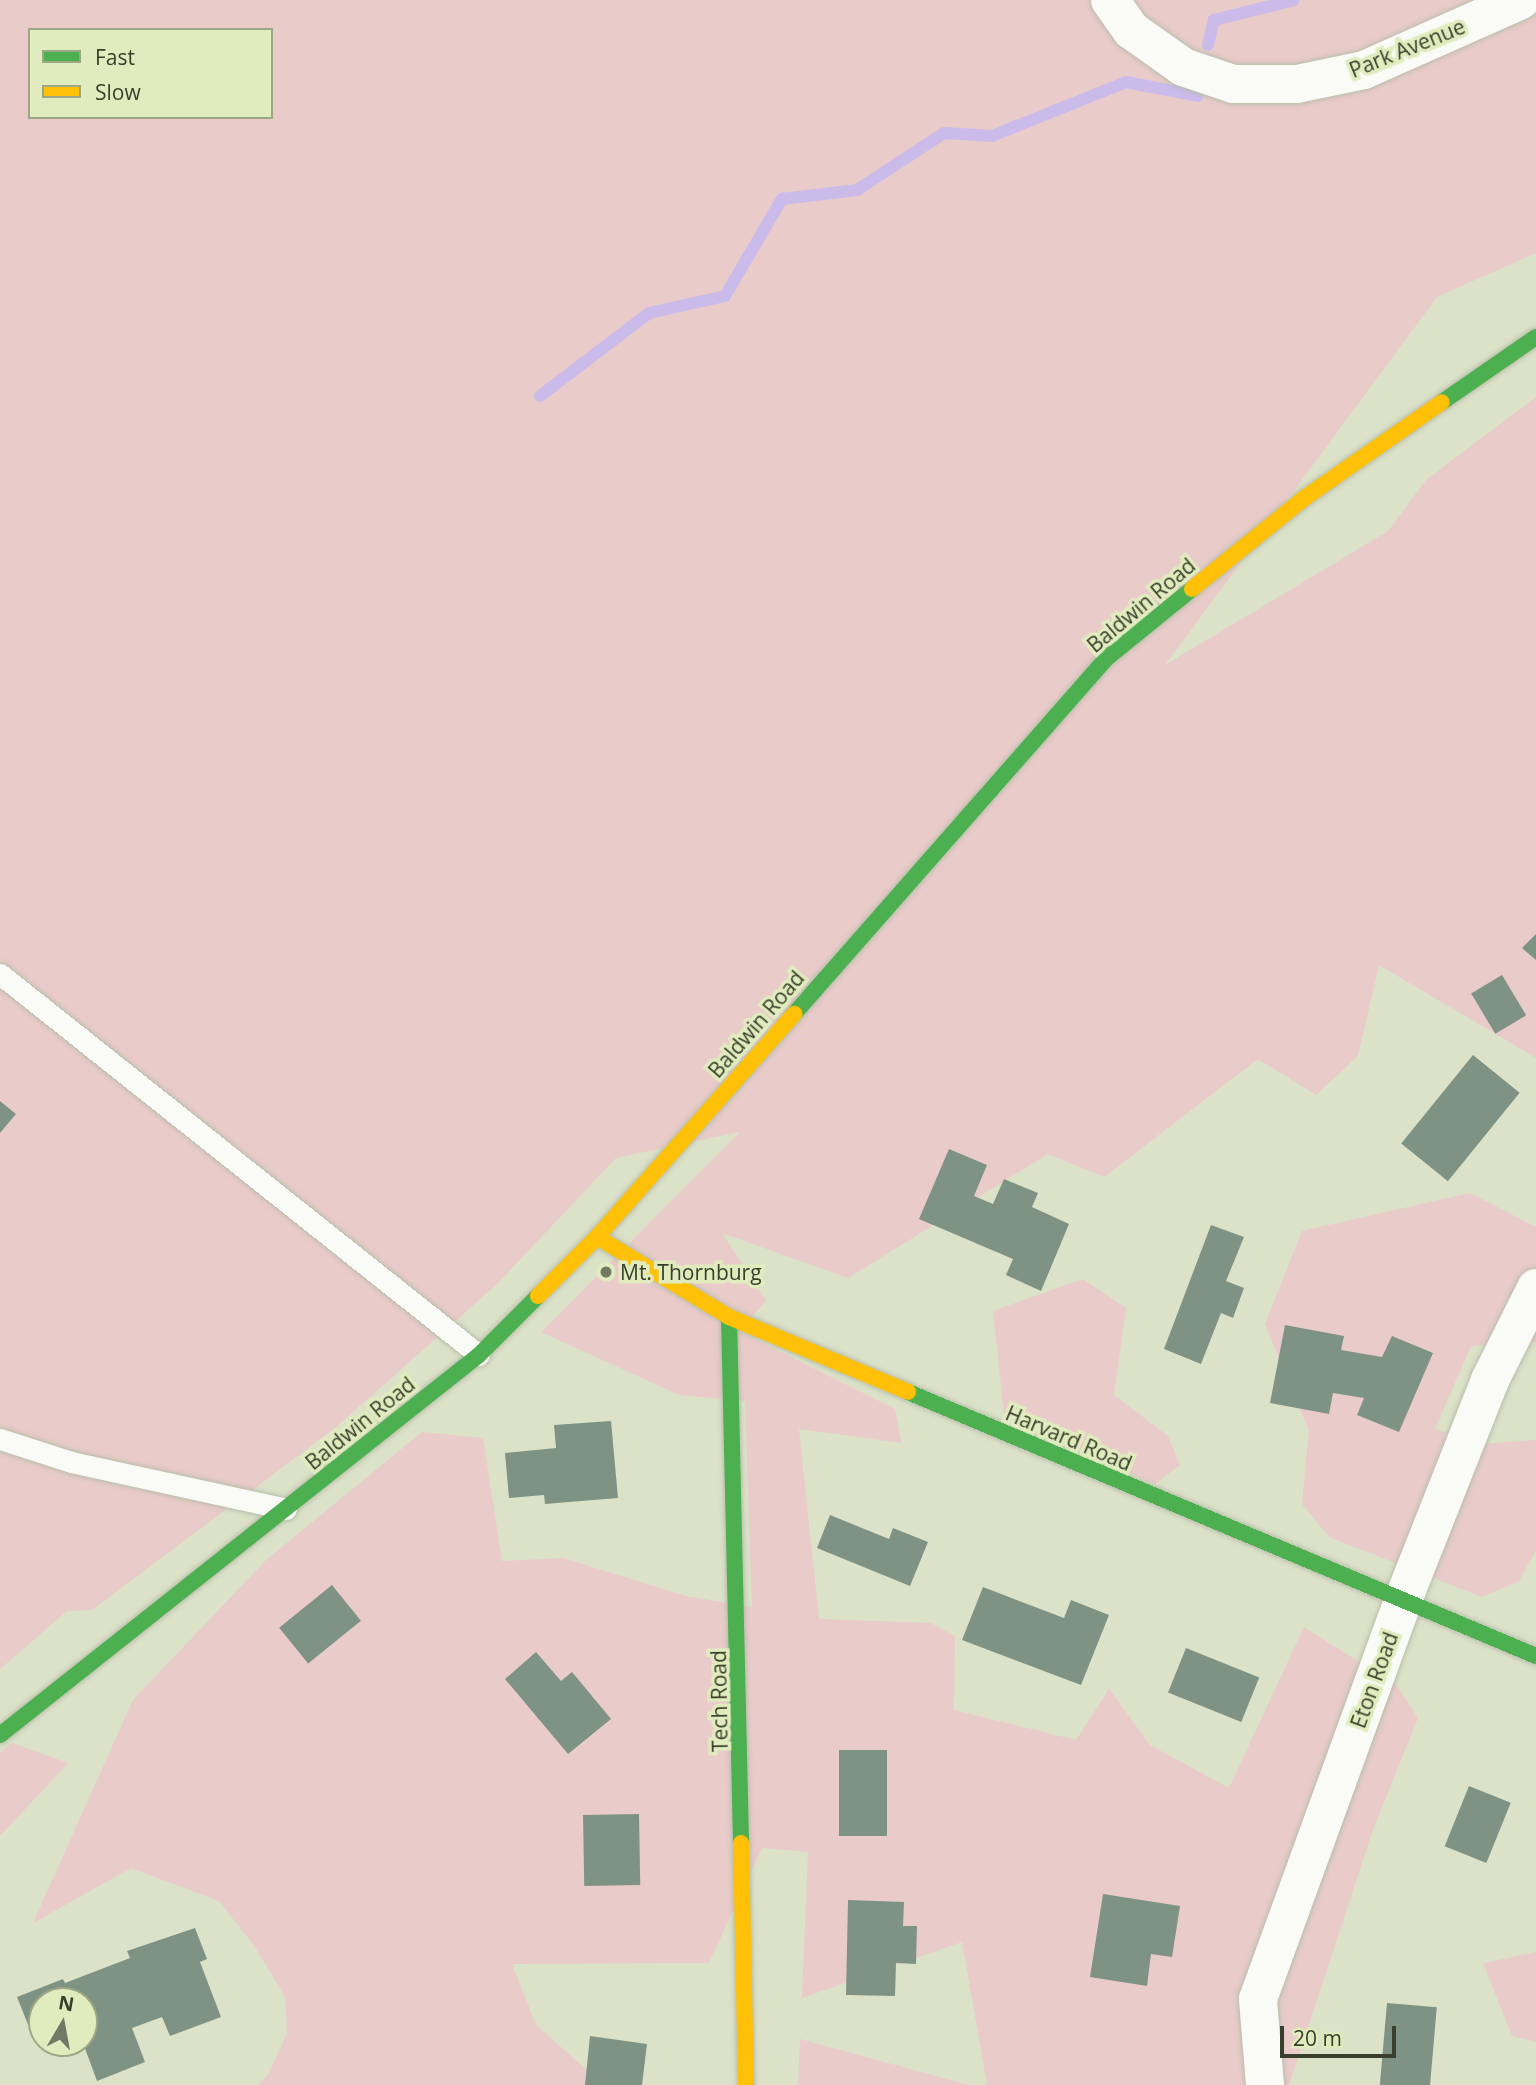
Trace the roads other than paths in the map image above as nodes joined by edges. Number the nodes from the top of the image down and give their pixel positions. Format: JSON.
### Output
{"nodes":[{"id":1,"x":1110,"y":0,"type":"edge"},
{"id":2,"x":1521,"y":0,"type":"edge"},
{"id":3,"x":1536,"y":337,"type":"edge"},
{"id":4,"x":0,"y":974,"type":"edge"},
{"id":5,"x":597,"y":1237,"type":"junction"},
{"id":6,"x":1536,"y":1288,"type":"edge"},
{"id":7,"x":729,"y":1317,"type":"junction"},
{"id":8,"x":479,"y":1355,"type":"junction"},
{"id":9,"x":0,"y":1439,"type":"edge"},
{"id":10,"x":286,"y":1509,"type":"junction"},
{"id":11,"x":1403,"y":1600,"type":"junction"},
{"id":12,"x":1536,"y":1656,"type":"edge"},
{"id":13,"x":0,"y":1735,"type":"edge"},
{"id":14,"x":747,"y":2085,"type":"edge"},
{"id":15,"x":1265,"y":2085,"type":"edge"}],
"edges":[{"from":1,"to":2,"type":"street","name":"Park Avenue"},
{"from":3,"to":5,"type":"street","name":"Baldwin Road"},
{"from":4,"to":8,"type":"lane"},
{"from":5,"to":7,"type":"street","name":"Harvard Road"},
{"from":5,"to":8,"type":"street","name":"Baldwin Road"},
{"from":6,"to":11,"type":"street","name":"Eton Road"},
{"from":7,"to":11,"type":"street","name":"Harvard Road"},
{"from":7,"to":14,"type":"street","name":"Tech Road"},
{"from":8,"to":10,"type":"street","name":"Baldwin Road"},
{"from":9,"to":10,"type":"lane"},
{"from":10,"to":13,"type":"street","name":"Baldwin Road"},
{"from":11,"to":12,"type":"street","name":"Harvard Road"},
{"from":11,"to":15,"type":"street","name":"Eton Road"}]}
